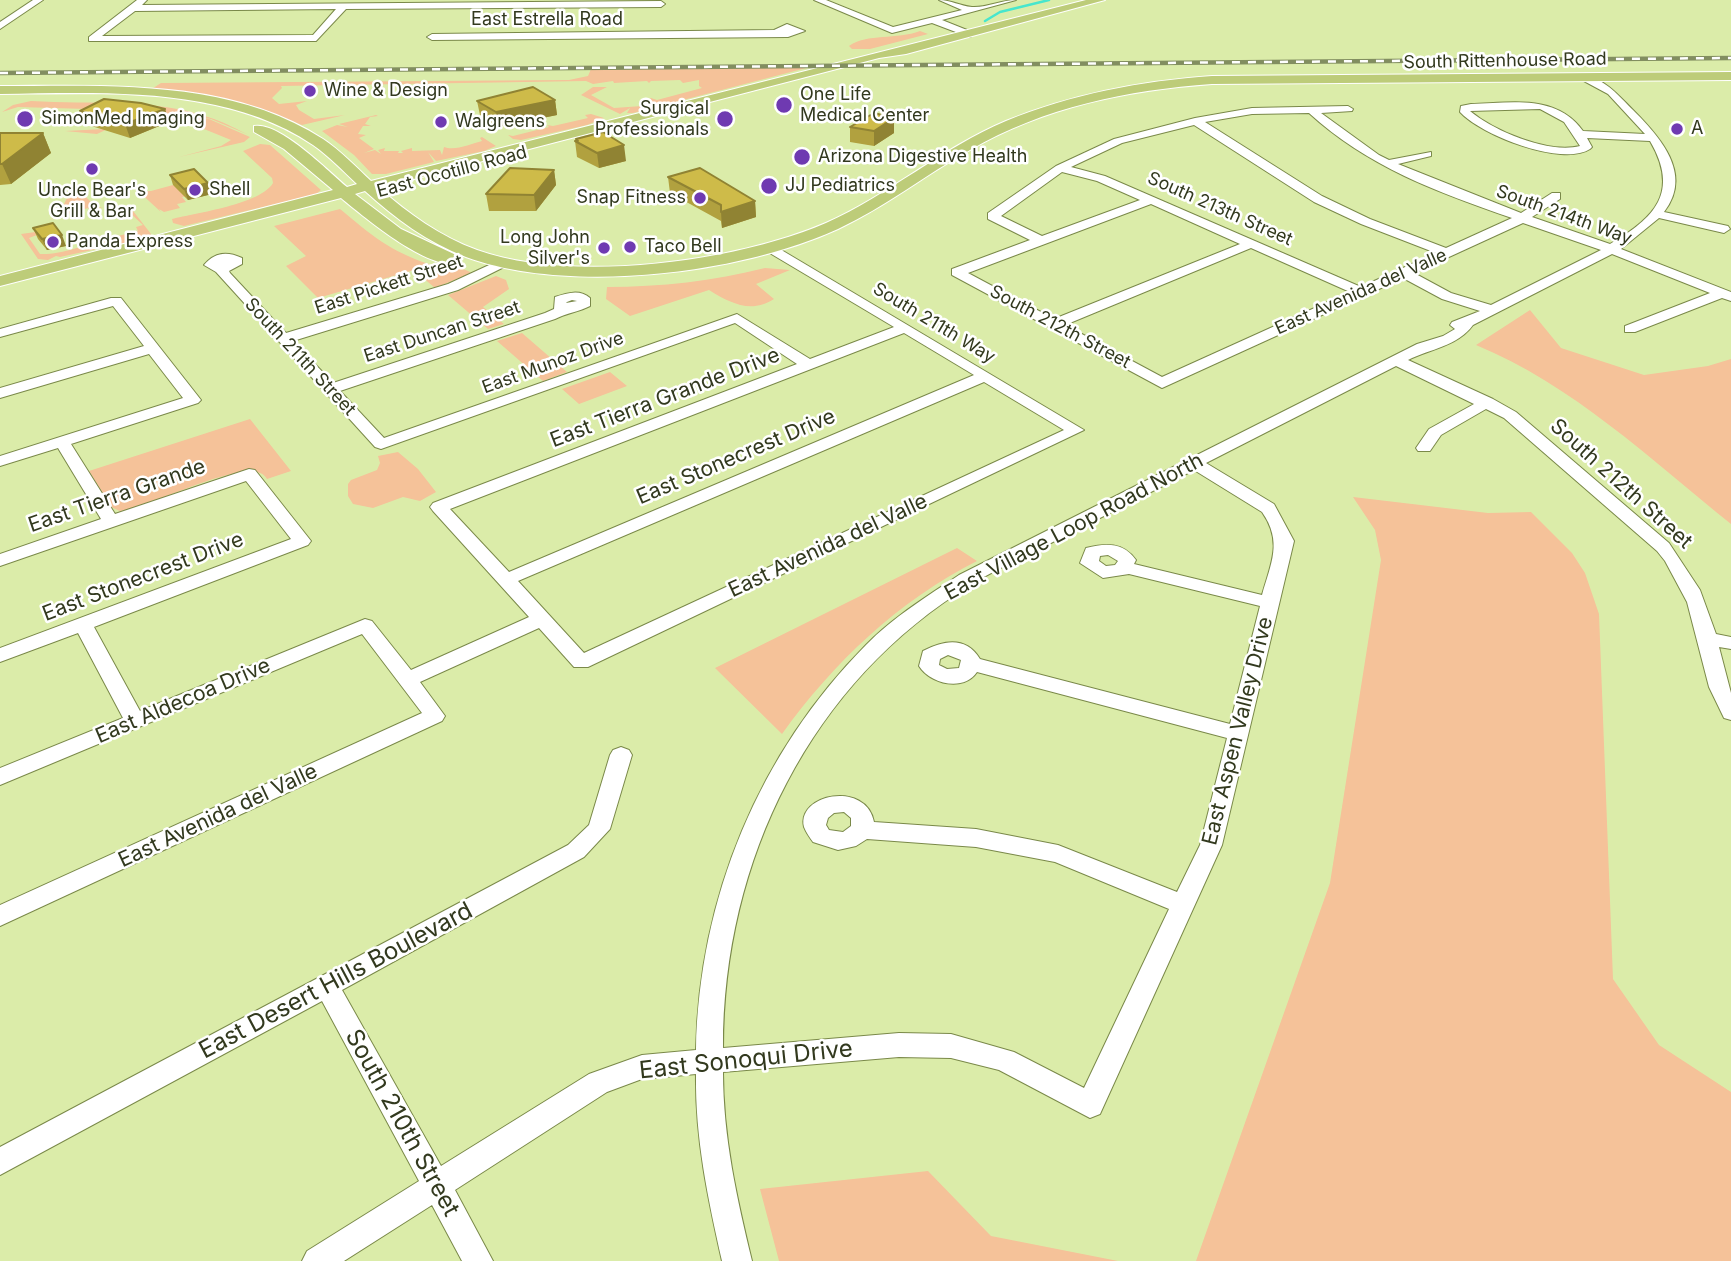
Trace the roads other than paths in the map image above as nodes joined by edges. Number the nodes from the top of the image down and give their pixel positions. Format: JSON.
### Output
{"nodes":[{"id":1,"x":39,"y":0,"type":"edge"},
{"id":2,"x":143,"y":0,"type":"edge"},
{"id":3,"x":818,"y":0,"type":"edge"},
{"id":4,"x":943,"y":0,"type":"edge"},
{"id":5,"x":1012,"y":0,"type":"edge"},
{"id":6,"x":1099,"y":0,"type":"edge"},
{"id":7,"x":661,"y":2,"type":"edge"},
{"id":8,"x":344,"y":6,"type":"junction"},
{"id":9,"x":14,"y":8,"type":"dead end"},
{"id":10,"x":27,"y":8,"type":"junction"},
{"id":11,"x":133,"y":8,"type":"junction"},
{"id":12,"x":971,"y":10,"type":"junction"},
{"id":13,"x":933,"y":20,"type":"junction"},
{"id":14,"x":664,"y":25,"type":"junction"},
{"id":15,"x":0,"y":26,"type":"edge"},
{"id":16,"x":434,"y":33,"type":"dead end"},
{"id":17,"x":781,"y":33,"type":"dead end"},
{"id":18,"x":969,"y":34,"type":"junction"},
{"id":19,"x":1731,"y":76,"type":"edge"},
{"id":20,"x":1586,"y":78,"type":"junction"},
{"id":21,"x":104,"y":90,"type":"junction"},
{"id":22,"x":43,"y":94,"type":"junction"},
{"id":23,"x":3,"y":95,"type":"edge"},
{"id":24,"x":1348,"y":109,"type":"dead end"},
{"id":25,"x":1312,"y":110,"type":"junction"},
{"id":26,"x":221,"y":116,"type":"junction"},
{"id":27,"x":1195,"y":121,"type":"junction"},
{"id":28,"x":300,"y":131,"type":"junction"},
{"id":29,"x":1581,"y":134,"type":"junction"},
{"id":30,"x":1655,"y":138,"type":"junction"},
{"id":31,"x":1427,"y":154,"type":"dead end"},
{"id":32,"x":1385,"y":164,"type":"junction"},
{"id":33,"x":1060,"y":169,"type":"junction"},
{"id":34,"x":373,"y":188,"type":"junction"},
{"id":35,"x":348,"y":195,"type":"junction"},
{"id":36,"x":1556,"y":196,"type":"dead end"},
{"id":37,"x":1151,"y":200,"type":"junction"},
{"id":38,"x":1658,"y":214,"type":"junction"},
{"id":39,"x":1523,"y":218,"type":"junction"},
{"id":40,"x":1724,"y":229,"type":"dead end"},
{"id":41,"x":1041,"y":241,"type":"junction"},
{"id":42,"x":1250,"y":244,"type":"junction"},
{"id":43,"x":1611,"y":251,"type":"junction"},
{"id":44,"x":778,"y":252,"type":"junction"},
{"id":45,"x":1447,"y":253,"type":"junction"},
{"id":46,"x":498,"y":266,"type":"junction"},
{"id":47,"x":222,"y":268,"type":"dead end"},
{"id":48,"x":1405,"y":273,"type":"junction"},
{"id":49,"x":3,"y":286,"type":"edge"},
{"id":50,"x":1361,"y":292,"type":"junction"},
{"id":51,"x":1726,"y":295,"type":"edge"},
{"id":52,"x":566,"y":308,"type":"dead end"},
{"id":53,"x":1493,"y":310,"type":"junction"},
{"id":54,"x":1054,"y":324,"type":"junction"},
{"id":55,"x":905,"y":328,"type":"junction"},
{"id":56,"x":1630,"y":329,"type":"dead end"},
{"id":57,"x":0,"y":333,"type":"edge"},
{"id":58,"x":283,"y":339,"type":"junction"},
{"id":59,"x":153,"y":348,"type":"junction"},
{"id":60,"x":1396,"y":360,"type":"junction"},
{"id":61,"x":808,"y":365,"type":"junction"},
{"id":62,"x":985,"y":376,"type":"junction"},
{"id":63,"x":1163,"y":383,"type":"joint"},
{"id":64,"x":330,"y":389,"type":"junction"},
{"id":65,"x":0,"y":393,"type":"edge"},
{"id":66,"x":193,"y":400,"type":"joint"},
{"id":67,"x":1488,"y":402,"type":"junction"},
{"id":68,"x":1076,"y":430,"type":"joint"},
{"id":69,"x":62,"y":442,"type":"junction"},
{"id":70,"x":381,"y":444,"type":"joint"},
{"id":71,"x":1424,"y":448,"type":"dead end"},
{"id":72,"x":0,"y":461,"type":"edge"},
{"id":73,"x":1194,"y":463,"type":"junction"},
{"id":74,"x":111,"y":522,"type":"junction"},
{"id":75,"x":302,"y":541,"type":"joint"},
{"id":76,"x":0,"y":561,"type":"edge"},
{"id":77,"x":1125,"y":567,"type":"dead end"},
{"id":78,"x":505,"y":579,"type":"junction"},
{"id":79,"x":1270,"y":603,"type":"junction"},
{"id":80,"x":541,"y":619,"type":"junction"},
{"id":81,"x":83,"y":624,"type":"junction"},
{"id":82,"x":1708,"y":639,"type":"junction"},
{"id":83,"x":1731,"y":643,"type":"edge"},
{"id":84,"x":0,"y":655,"type":"edge"},
{"id":85,"x":972,"y":664,"type":"dead end"},
{"id":86,"x":407,"y":680,"type":"junction"},
{"id":87,"x":1731,"y":713,"type":"edge"},
{"id":88,"x":135,"y":720,"type":"junction"},
{"id":89,"x":1238,"y":733,"type":"junction"},
{"id":90,"x":621,"y":755,"type":"dead end"},
{"id":91,"x":0,"y":777,"type":"edge"},
{"id":92,"x":862,"y":830,"type":"dead end"},
{"id":93,"x":1183,"y":904,"type":"junction"},
{"id":94,"x":0,"y":916,"type":"edge"},
{"id":95,"x":327,"y":986,"type":"junction"},
{"id":96,"x":708,"y":1060,"type":"junction"},
{"id":97,"x":1090,"y":1105,"type":"joint"},
{"id":98,"x":0,"y":1162,"type":"edge"},
{"id":99,"x":436,"y":1186,"type":"junction"},
{"id":100,"x":317,"y":1261,"type":"edge"},
{"id":101,"x":478,"y":1261,"type":"edge"},
{"id":102,"x":737,"y":1261,"type":"edge"}],
"edges":[{"from":1,"to":10,"type":"street"},
{"from":2,"to":11,"type":"street"},
{"from":3,"to":13,"type":"street"},
{"from":4,"to":12,"type":"street"},
{"from":5,"to":12,"type":"street"},
{"from":6,"to":18,"type":"main road","name":"East Ocotillo Road"},
{"from":7,"to":8,"type":"street"},
{"from":7,"to":14,"type":"street"},
{"from":8,"to":11,"type":"street"},
{"from":8,"to":11,"type":"street"},
{"from":9,"to":10,"type":"street"},
{"from":10,"to":15,"type":"street"},
{"from":12,"to":13,"type":"street"},
{"from":13,"to":18,"type":"street"},
{"from":14,"to":16,"type":"street","name":"East Estrella Road"},
{"from":14,"to":17,"type":"street","name":"East Estrella Road"},
{"from":18,"to":34,"type":"main road","name":"East Ocotillo Road"},
{"from":19,"to":20,"type":"main road","name":"South Rittenhouse Road"},
{"from":20,"to":30,"type":"street","name":"East Village Loop Road North"},
{"from":20,"to":44,"type":"main road","name":"South Rittenhouse Road"},
{"from":21,"to":22,"type":"main road"},
{"from":21,"to":23,"type":"main road"},
{"from":21,"to":28,"type":"main road"},
{"from":22,"to":23,"type":"main road"},
{"from":22,"to":26,"type":"main road"},
{"from":24,"to":25,"type":"street"},
{"from":25,"to":27,"type":"street"},
{"from":25,"to":32,"type":"street","name":"South 214th Way"},
{"from":26,"to":28,"type":"main road"},
{"from":26,"to":35,"type":"main road"},
{"from":27,"to":33,"type":"street"},
{"from":27,"to":45,"type":"street"},
{"from":28,"to":34,"type":"main road"},
{"from":29,"to":29,"type":"street"},
{"from":29,"to":30,"type":"street"},
{"from":30,"to":38,"type":"street","name":"East Village Loop Road North"},
{"from":31,"to":32,"type":"street"},
{"from":32,"to":39,"type":"street","name":"South 214th Way"},
{"from":33,"to":37,"type":"street","name":"South 213th Street"},
{"from":33,"to":41,"type":"street"},
{"from":34,"to":35,"type":"main road","name":"East Ocotillo Road"},
{"from":34,"to":46,"type":"main road"},
{"from":35,"to":46,"type":"main road"},
{"from":35,"to":49,"type":"main road","name":"East Ocotillo Road"},
{"from":35,"to":49,"type":"main road","name":"East Ocotillo Road"},
{"from":36,"to":39,"type":"street","name":"East Avenida del Valle"},
{"from":37,"to":41,"type":"street"},
{"from":37,"to":42,"type":"street","name":"South 213th Street"},
{"from":38,"to":40,"type":"street"},
{"from":38,"to":43,"type":"street","name":"East Village Loop Road North"},
{"from":39,"to":43,"type":"street","name":"South 214th Way"},
{"from":39,"to":45,"type":"street","name":"East Avenida del Valle"},
{"from":41,"to":54,"type":"street","name":"South 212th Street"},
{"from":42,"to":50,"type":"street","name":"South 213th Street"},
{"from":42,"to":54,"type":"street"},
{"from":43,"to":51,"type":"street","name":"South 214th Way"},
{"from":43,"to":53,"type":"street","name":"East Village Loop Road North"},
{"from":44,"to":46,"type":"main road","name":"South Rittenhouse Road"},
{"from":44,"to":55,"type":"street","name":"South 211th Way"},
{"from":45,"to":48,"type":"street","name":"East Avenida del Valle"},
{"from":46,"to":58,"type":"street","name":"East Pickett Street"},
{"from":47,"to":58,"type":"street","name":"South 211th Street"},
{"from":48,"to":50,"type":"street","name":"East Avenida del Valle"},
{"from":48,"to":53,"type":"street"},
{"from":50,"to":63,"type":"street","name":"East Avenida del Valle"},
{"from":51,"to":56,"type":"street"},
{"from":52,"to":64,"type":"street","name":"East Duncan Street"},
{"from":53,"to":60,"type":"street","name":"East Village Loop Road North"},
{"from":54,"to":63,"type":"street","name":"South 212th Street"},
{"from":55,"to":61,"type":"street","name":"East Tierra Grande Drive"},
{"from":55,"to":62,"type":"street","name":"South 211th Way"},
{"from":57,"to":59,"type":"street"},
{"from":58,"to":64,"type":"street","name":"South 211th Street"},
{"from":59,"to":65,"type":"street"},
{"from":59,"to":66,"type":"street"},
{"from":60,"to":67,"type":"street","name":"South 212th Street"},
{"from":60,"to":73,"type":"street","name":"East Village Loop Road North"},
{"from":61,"to":70,"type":"street","name":"East Munoz Drive"},
{"from":61,"to":78,"type":"street","name":"East Tierra Grande Drive"},
{"from":62,"to":68,"type":"street","name":"South 211th Way"},
{"from":62,"to":78,"type":"street","name":"East Stonecrest Drive"},
{"from":64,"to":70,"type":"street","name":"South 211th Street"},
{"from":66,"to":69,"type":"street"},
{"from":67,"to":71,"type":"street"},
{"from":67,"to":82,"type":"street","name":"South 212th Street"},
{"from":68,"to":80,"type":"street","name":"East Avenida del Valle"},
{"from":69,"to":72,"type":"street"},
{"from":69,"to":74,"type":"street"},
{"from":73,"to":79,"type":"street","name":"East Aspen Valley Drive"},
{"from":73,"to":96,"type":"street","name":"East Village Loop Road North"},
{"from":74,"to":75,"type":"street","name":"East Tierra Grande"},
{"from":74,"to":76,"type":"street","name":"East Tierra Grande"},
{"from":75,"to":81,"type":"street","name":"East Stonecrest Drive"},
{"from":77,"to":79,"type":"street"},
{"from":78,"to":80,"type":"street"},
{"from":79,"to":89,"type":"street","name":"East Aspen Valley Drive"},
{"from":80,"to":86,"type":"street"},
{"from":81,"to":84,"type":"street","name":"East Stonecrest Drive"},
{"from":81,"to":88,"type":"street"},
{"from":82,"to":83,"type":"street"},
{"from":82,"to":87,"type":"street","name":"South 212th Street"},
{"from":85,"to":89,"type":"street"},
{"from":86,"to":88,"type":"street","name":"East Aldecoa Drive"},
{"from":86,"to":94,"type":"street","name":"East Avenida del Valle"},
{"from":88,"to":91,"type":"street","name":"East Aldecoa Drive"},
{"from":89,"to":93,"type":"street","name":"East Aspen Valley Drive"},
{"from":90,"to":95,"type":"street","name":"East Desert Hills Boulevard"},
{"from":92,"to":93,"type":"street"},
{"from":93,"to":97,"type":"street","name":"East Aspen Valley Drive"},
{"from":95,"to":98,"type":"street","name":"East Desert Hills Boulevard"},
{"from":95,"to":99,"type":"street","name":"South 210th Street"},
{"from":96,"to":97,"type":"street","name":"East Sonoqui Drive"},
{"from":96,"to":99,"type":"street","name":"East Sonoqui Drive"},
{"from":96,"to":102,"type":"street","name":"East Village Loop Road North"},
{"from":99,"to":100,"type":"street","name":"East Sonoqui Drive"},
{"from":99,"to":101,"type":"street","name":"South 210th Street"}]}
